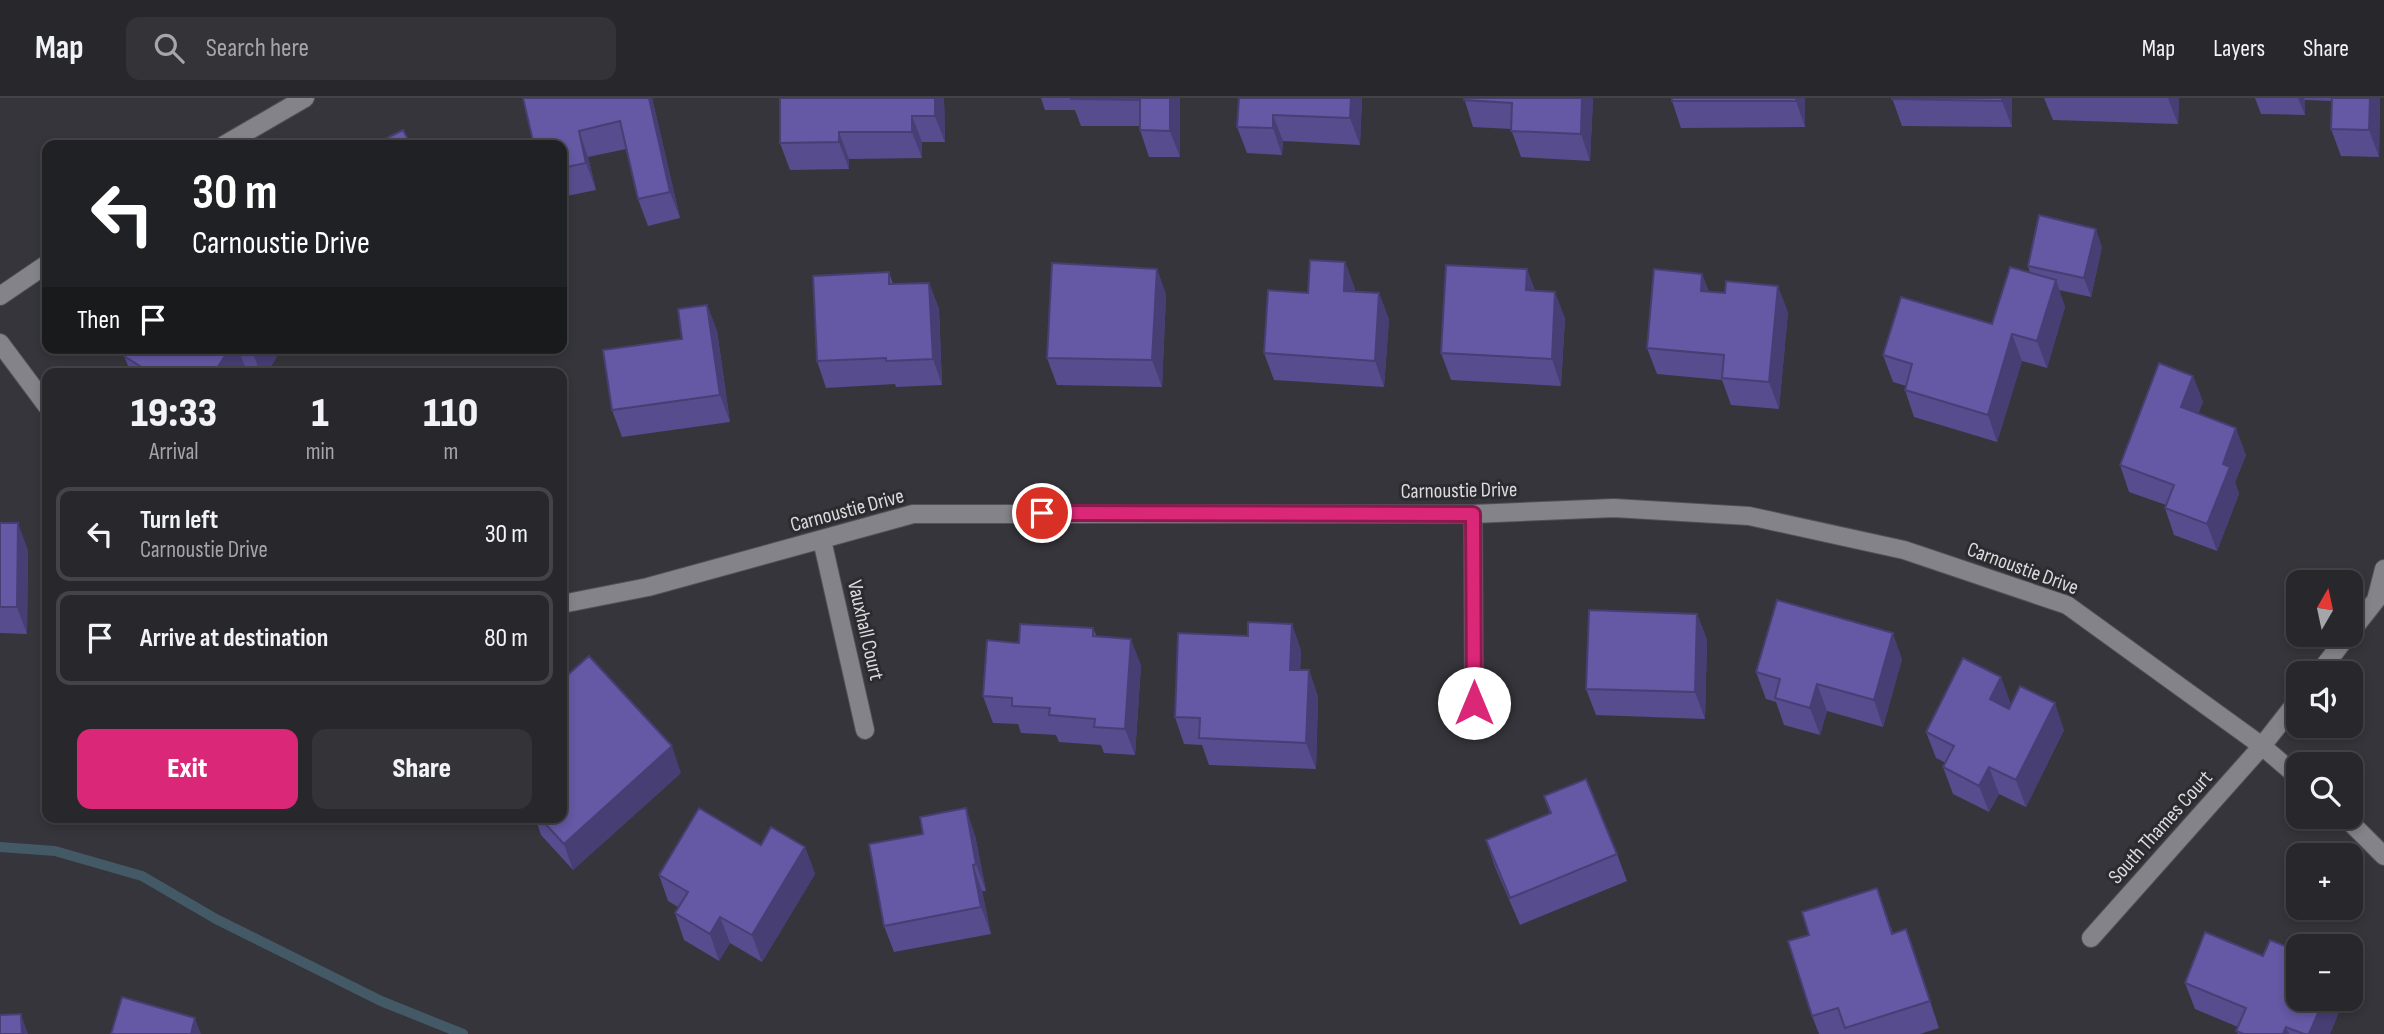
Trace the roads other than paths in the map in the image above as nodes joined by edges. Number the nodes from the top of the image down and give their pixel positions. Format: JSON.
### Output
{"nodes":[{"id":1,"x":305,"y":98,"type":"edge"},
{"id":2,"x":233,"y":140,"type":"edge"},
{"id":3,"x":42,"y":267,"type":"edge"},
{"id":4,"x":0,"y":296,"type":"edge"},
{"id":5,"x":0,"y":343,"type":"edge"},
{"id":6,"x":42,"y":399,"type":"edge"},
{"id":7,"x":1473,"y":514,"type":"junction"},
{"id":8,"x":822,"y":540,"type":"junction"},
{"id":9,"x":2384,"y":569,"type":"edge"},
{"id":10,"x":567,"y":603,"type":"edge"},
{"id":11,"x":2363,"y":616,"type":"edge"},
{"id":12,"x":1474,"y":703,"type":"dead end"},
{"id":13,"x":2286,"y":715,"type":"edge"},
{"id":14,"x":865,"y":730,"type":"dead end"},
{"id":15,"x":2262,"y":746,"type":"junction"},
{"id":16,"x":2286,"y":766,"type":"edge"},
{"id":17,"x":2357,"y":829,"type":"edge"},
{"id":18,"x":2384,"y":856,"type":"edge"},
{"id":19,"x":2091,"y":938,"type":"dead end"}],
"edges":[{"from":1,"to":2,"type":"street"},
{"from":3,"to":4,"type":"street"},
{"from":5,"to":6,"type":"street"},
{"from":7,"to":8,"type":"street","name":"Carnoustie Drive"},
{"from":7,"to":12,"type":"street"},
{"from":7,"to":15,"type":"street","name":"Carnoustie Drive"},
{"from":8,"to":10,"type":"street","name":"Carnoustie Drive"},
{"from":8,"to":14,"type":"street","name":"Vauxhall Court"},
{"from":9,"to":11,"type":"street"},
{"from":13,"to":15,"type":"street","name":"South Thames Court"},
{"from":15,"to":16,"type":"street","name":"Carnoustie Drive"},
{"from":15,"to":19,"type":"street","name":"South Thames Court"},
{"from":17,"to":18,"type":"street"}]}
